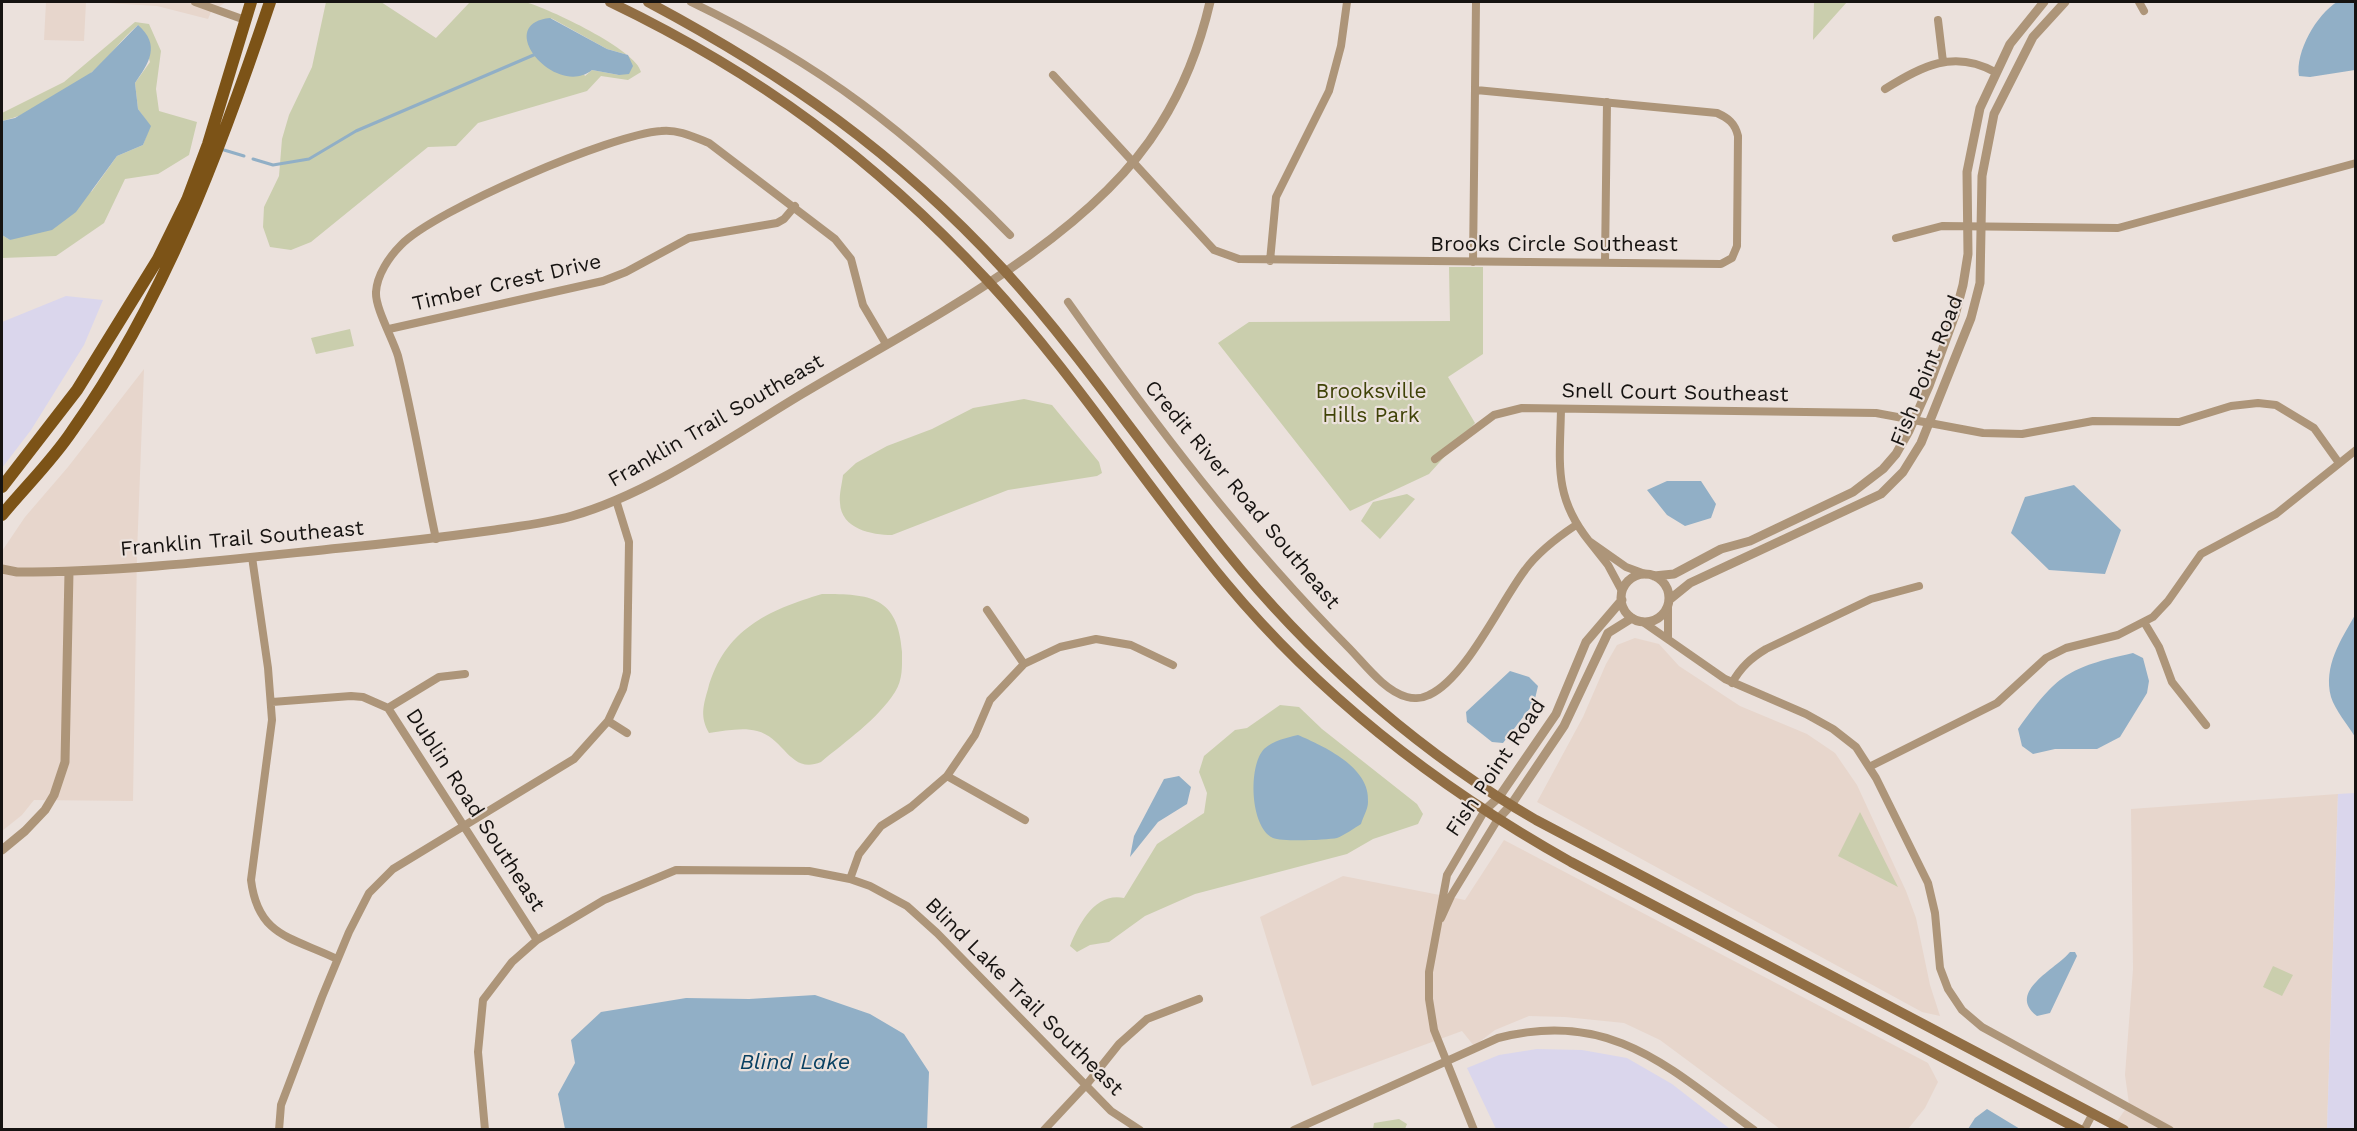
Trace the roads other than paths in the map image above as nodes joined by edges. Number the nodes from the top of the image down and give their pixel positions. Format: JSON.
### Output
{"nodes":[{"id":1,"x":195,"y":2,"type":"edge"},
{"id":2,"x":251,"y":2,"type":"edge"},
{"id":3,"x":270,"y":2,"type":"edge"},
{"id":4,"x":610,"y":2,"type":"edge"},
{"id":5,"x":648,"y":2,"type":"edge"},
{"id":6,"x":691,"y":2,"type":"edge"},
{"id":7,"x":1210,"y":2,"type":"edge"},
{"id":8,"x":1347,"y":2,"type":"edge"},
{"id":9,"x":1476,"y":2,"type":"edge"},
{"id":10,"x":2044,"y":2,"type":"edge"},
{"id":11,"x":2065,"y":2,"type":"edge"},
{"id":12,"x":2139,"y":2,"type":"edge"},
{"id":13,"x":2144,"y":11,"type":"dead end"},
{"id":14,"x":245,"y":20,"type":"junction"},
{"id":15,"x":1938,"y":20,"type":"dead end"},
{"id":16,"x":1943,"y":62,"type":"junction"},
{"id":17,"x":1995,"y":72,"type":"junction"},
{"id":18,"x":1053,"y":75,"type":"dead end"},
{"id":19,"x":1885,"y":89,"type":"dead end"},
{"id":20,"x":1476,"y":90,"type":"junction"},
{"id":21,"x":1607,"y":102,"type":"junction"},
{"id":22,"x":1132,"y":162,"type":"junction"},
{"id":23,"x":2355,"y":163,"type":"edge"},
{"id":24,"x":795,"y":206,"type":"junction"},
{"id":25,"x":1966,"y":226,"type":"junction"},
{"id":26,"x":1982,"y":226,"type":"junction"},
{"id":27,"x":1010,"y":235,"type":"dead end"},
{"id":28,"x":1896,"y":238,"type":"dead end"},
{"id":29,"x":1270,"y":261,"type":"junction"},
{"id":30,"x":1473,"y":262,"type":"junction"},
{"id":31,"x":1605,"y":263,"type":"junction"},
{"id":32,"x":1005,"y":271,"type":"junction"},
{"id":33,"x":990,"y":283,"type":"junction"},
{"id":34,"x":1068,"y":302,"type":"dead end"},
{"id":35,"x":389,"y":329,"type":"junction"},
{"id":36,"x":886,"y":344,"type":"junction"},
{"id":37,"x":1561,"y":409,"type":"junction"},
{"id":38,"x":1914,"y":420,"type":"junction"},
{"id":39,"x":1929,"y":422,"type":"junction"},
{"id":40,"x":2355,"y":450,"type":"edge"},
{"id":41,"x":1435,"y":459,"type":"dead end"},
{"id":42,"x":2339,"y":463,"type":"junction"},
{"id":43,"x":2,"y":487,"type":"edge"},
{"id":44,"x":616,"y":500,"type":"junction"},
{"id":45,"x":2,"y":515,"type":"edge"},
{"id":46,"x":1576,"y":525,"type":"junction"},
{"id":47,"x":436,"y":539,"type":"junction"},
{"id":48,"x":1589,"y":541,"type":"junction"},
{"id":49,"x":252,"y":557,"type":"junction"},
{"id":50,"x":2,"y":569,"type":"edge"},
{"id":51,"x":69,"y":572,"type":"junction"},
{"id":52,"x":1650,"y":575,"type":"junction"},
{"id":53,"x":1919,"y":586,"type":"dead end"},
{"id":54,"x":1622,"y":596,"type":"junction"},
{"id":55,"x":1669,"y":603,"type":"junction"},
{"id":56,"x":987,"y":610,"type":"dead end"},
{"id":57,"x":1632,"y":618,"type":"junction"},
{"id":58,"x":1644,"y":622,"type":"junction"},
{"id":59,"x":2144,"y":622,"type":"junction"},
{"id":60,"x":1668,"y":638,"type":"junction"},
{"id":61,"x":1024,"y":663,"type":"junction"},
{"id":62,"x":1173,"y":666,"type":"dead end"},
{"id":63,"x":465,"y":674,"type":"dead end"},
{"id":64,"x":1732,"y":683,"type":"junction"},
{"id":65,"x":272,"y":702,"type":"junction"},
{"id":66,"x":388,"y":708,"type":"junction"},
{"id":67,"x":608,"y":722,"type":"junction"},
{"id":68,"x":2206,"y":725,"type":"dead end"},
{"id":69,"x":627,"y":733,"type":"dead end"},
{"id":70,"x":1869,"y":767,"type":"junction"},
{"id":71,"x":947,"y":776,"type":"junction"},
{"id":72,"x":1499,"y":797,"type":"junction"},
{"id":73,"x":1511,"y":805,"type":"junction"},
{"id":74,"x":1485,"y":810,"type":"junction"},
{"id":75,"x":1498,"y":819,"type":"junction"},
{"id":76,"x":1024,"y":820,"type":"dead end"},
{"id":77,"x":463,"y":828,"type":"junction"},
{"id":78,"x":2,"y":850,"type":"edge"},
{"id":79,"x":850,"y":879,"type":"junction"},
{"id":80,"x":1434,"y":933,"type":"junction"},
{"id":81,"x":537,"y":940,"type":"junction"},
{"id":82,"x":337,"y":959,"type":"junction"},
{"id":83,"x":1199,"y":999,"type":"dead end"},
{"id":84,"x":1446,"y":1063,"type":"junction"},
{"id":85,"x":1087,"y":1084,"type":"junction"},
{"id":86,"x":2093,"y":1113,"type":"junction"},
{"id":87,"x":279,"y":1130,"type":"edge"},
{"id":88,"x":485,"y":1130,"type":"edge"},
{"id":89,"x":1044,"y":1130,"type":"edge"},
{"id":90,"x":1140,"y":1130,"type":"edge"},
{"id":91,"x":1294,"y":1130,"type":"edge"},
{"id":92,"x":1474,"y":1130,"type":"edge"},
{"id":93,"x":1754,"y":1130,"type":"edge"},
{"id":94,"x":2082,"y":1130,"type":"edge"},
{"id":95,"x":2124,"y":1130,"type":"edge"},
{"id":96,"x":2170,"y":1130,"type":"edge"}],
"edges":[{"from":1,"to":14,"type":"street"},
{"from":2,"to":14,"type":"main road"},
{"from":3,"to":45,"type":"main road"},
{"from":4,"to":33,"type":"main road"},
{"from":5,"to":32,"type":"main road"},
{"from":6,"to":27,"type":"street"},
{"from":7,"to":22,"type":"street","name":"Franklin Trail Southeast"},
{"from":8,"to":29,"type":"street"},
{"from":9,"to":20,"type":"street"},
{"from":10,"to":17,"type":"street","name":"Fish Point Road"},
{"from":11,"to":26,"type":"street","name":"Fish Point Road"},
{"from":12,"to":13,"type":"street"},
{"from":14,"to":43,"type":"main road"},
{"from":15,"to":16,"type":"street"},
{"from":16,"to":17,"type":"street"},
{"from":16,"to":19,"type":"street"},
{"from":17,"to":25,"type":"street","name":"Fish Point Road"},
{"from":18,"to":22,"type":"street","name":"Brooks Circle Southeast"},
{"from":20,"to":21,"type":"street","name":"Brooks Circle Southeast"},
{"from":20,"to":30,"type":"street"},
{"from":21,"to":31,"type":"street"},
{"from":21,"to":31,"type":"street","name":"Brooks Circle Southeast"},
{"from":22,"to":29,"type":"street","name":"Brooks Circle Southeast"},
{"from":22,"to":32,"type":"street","name":"Franklin Trail Southeast"},
{"from":23,"to":26,"type":"street"},
{"from":24,"to":35,"type":"street","name":"Timber Crest Drive"},
{"from":24,"to":35,"type":"street"},
{"from":24,"to":36,"type":"street"},
{"from":25,"to":26,"type":"street"},
{"from":25,"to":28,"type":"street"},
{"from":25,"to":38,"type":"street","name":"Fish Point Road"},
{"from":26,"to":39,"type":"street","name":"Fish Point Road"},
{"from":29,"to":30,"type":"street","name":"Brooks Circle Southeast"},
{"from":30,"to":31,"type":"street","name":"Brooks Circle Southeast"},
{"from":32,"to":33,"type":"street","name":"Franklin Trail Southeast"},
{"from":32,"to":72,"type":"main road"},
{"from":33,"to":36,"type":"street","name":"Franklin Trail Southeast"},
{"from":33,"to":74,"type":"main road"},
{"from":34,"to":46,"type":"street","name":"Credit River Road Southeast"},
{"from":35,"to":47,"type":"street"},
{"from":36,"to":44,"type":"street","name":"Franklin Trail Southeast"},
{"from":37,"to":38,"type":"street","name":"Snell Court Southeast"},
{"from":37,"to":41,"type":"street","name":"Snell Court Southeast"},
{"from":37,"to":46,"type":"street"},
{"from":38,"to":39,"type":"street","name":"Snell Court Southeast"},
{"from":38,"to":52,"type":"street","name":"Fish Point Road"},
{"from":39,"to":42,"type":"street","name":"Snell Court Southeast"},
{"from":39,"to":55,"type":"street","name":"Fish Point Road"},
{"from":40,"to":42,"type":"street"},
{"from":42,"to":59,"type":"street"},
{"from":44,"to":47,"type":"street","name":"Franklin Trail Southeast"},
{"from":44,"to":67,"type":"street"},
{"from":46,"to":48,"type":"street"},
{"from":47,"to":49,"type":"street","name":"Franklin Trail Southeast"},
{"from":48,"to":52,"type":"street"},
{"from":48,"to":54,"type":"street"},
{"from":49,"to":51,"type":"street","name":"Franklin Trail Southeast"},
{"from":49,"to":65,"type":"street"},
{"from":50,"to":51,"type":"street","name":"Franklin Trail Southeast"},
{"from":51,"to":78,"type":"street"},
{"from":52,"to":54,"type":"street"},
{"from":52,"to":55,"type":"street"},
{"from":53,"to":64,"type":"street"},
{"from":54,"to":57,"type":"street"},
{"from":54,"to":72,"type":"street","name":"Fish Point Road"},
{"from":55,"to":58,"type":"street"},
{"from":55,"to":60,"type":"street"},
{"from":56,"to":61,"type":"street"},
{"from":57,"to":58,"type":"street"},
{"from":57,"to":73,"type":"street","name":"Fish Point Road"},
{"from":58,"to":60,"type":"street"},
{"from":59,"to":68,"type":"street"},
{"from":59,"to":70,"type":"street"},
{"from":60,"to":64,"type":"street"},
{"from":61,"to":62,"type":"street"},
{"from":61,"to":71,"type":"street"},
{"from":63,"to":66,"type":"street"},
{"from":64,"to":70,"type":"street"},
{"from":65,"to":66,"type":"street","name":"Dublin Road Southeast"},
{"from":65,"to":82,"type":"street"},
{"from":66,"to":77,"type":"street","name":"Dublin Road Southeast"},
{"from":67,"to":69,"type":"street"},
{"from":67,"to":77,"type":"street"},
{"from":70,"to":96,"type":"street"},
{"from":71,"to":76,"type":"street"},
{"from":71,"to":79,"type":"street"},
{"from":72,"to":73,"type":"main road"},
{"from":72,"to":74,"type":"street","name":"Fish Point Road"},
{"from":73,"to":75,"type":"street","name":"Fish Point Road"},
{"from":73,"to":86,"type":"main road"},
{"from":74,"to":75,"type":"main road"},
{"from":74,"to":80,"type":"street","name":"Fish Point Road"},
{"from":75,"to":80,"type":"street","name":"Fish Point Road"},
{"from":75,"to":94,"type":"main road"},
{"from":77,"to":81,"type":"street","name":"Dublin Road Southeast"},
{"from":77,"to":82,"type":"street"},
{"from":79,"to":81,"type":"street","name":"Blind Lake Trail Southeast"},
{"from":79,"to":85,"type":"street","name":"Blind Lake Trail Southeast"},
{"from":80,"to":84,"type":"street","name":"Fish Point Road"},
{"from":81,"to":88,"type":"street","name":"Blind Lake Trail Southeast"},
{"from":82,"to":87,"type":"street"},
{"from":83,"to":85,"type":"street"},
{"from":84,"to":91,"type":"street"},
{"from":84,"to":92,"type":"street","name":"Fish Point Road"},
{"from":84,"to":93,"type":"street"},
{"from":85,"to":89,"type":"street"},
{"from":85,"to":90,"type":"street","name":"Blind Lake Trail Southeast"},
{"from":86,"to":94,"type":"street"},
{"from":86,"to":95,"type":"main road"}]}
